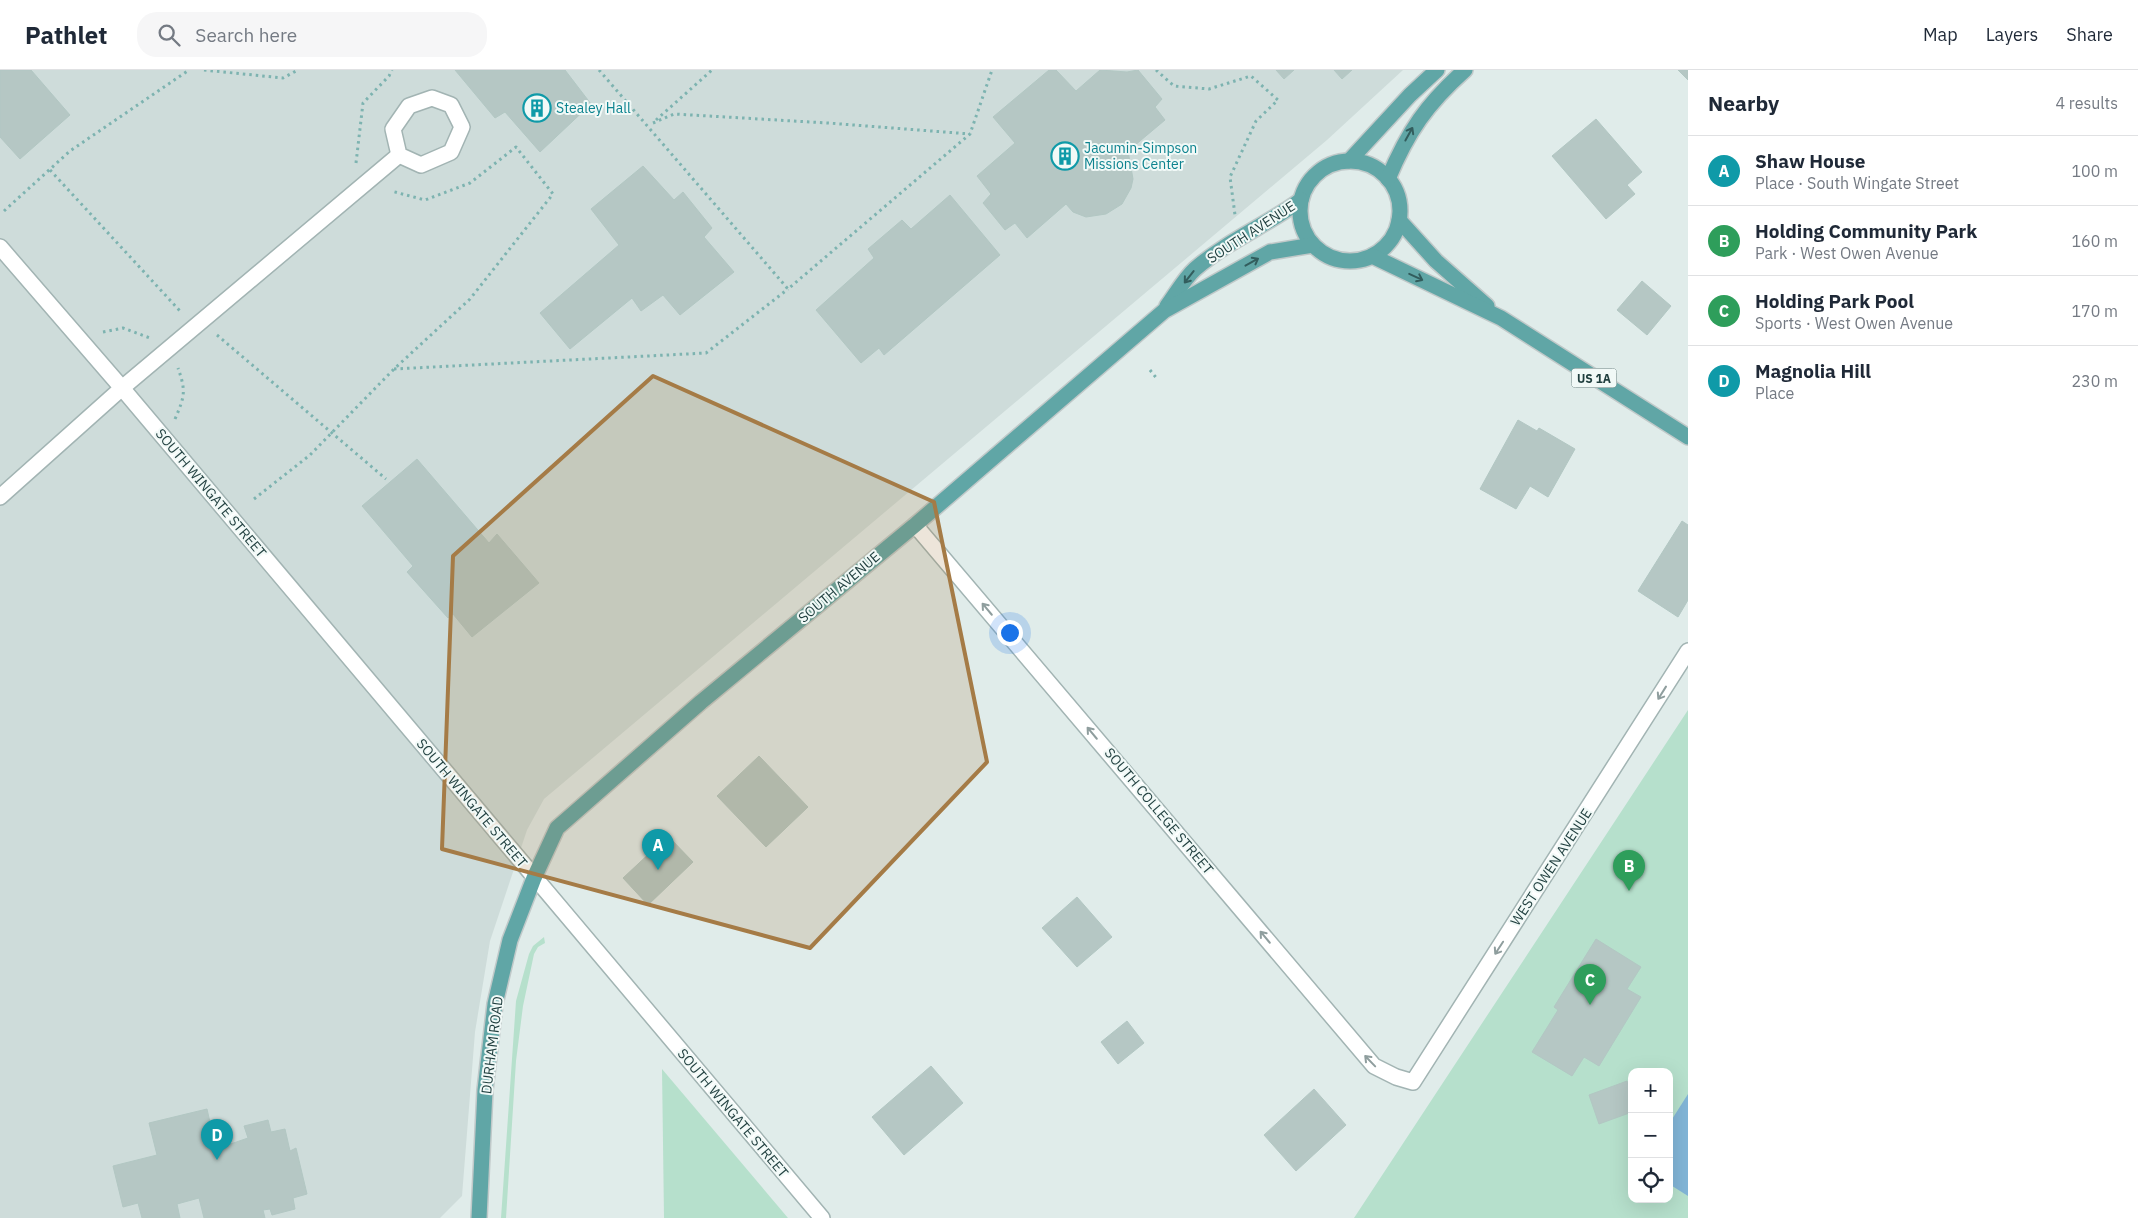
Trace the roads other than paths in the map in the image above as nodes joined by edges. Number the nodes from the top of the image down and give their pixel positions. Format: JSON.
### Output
{"nodes":[{"id":1,"x":1437,"y":70,"type":"edge"},
{"id":2,"x":1465,"y":70,"type":"edge"},
{"id":3,"x":399,"y":155,"type":"junction"},
{"id":4,"x":1350,"y":161,"type":"junction"},
{"id":5,"x":1388,"y":178,"type":"junction"},
{"id":6,"x":1301,"y":200,"type":"junction"},
{"id":7,"x":1399,"y":220,"type":"junction"},
{"id":8,"x":1313,"y":245,"type":"junction"},
{"id":9,"x":0,"y":247,"type":"edge"},
{"id":10,"x":1372,"y":256,"type":"junction"},
{"id":11,"x":1164,"y":311,"type":"junction"},
{"id":12,"x":1501,"y":318,"type":"junction"},
{"id":13,"x":122,"y":388,"type":"junction"},
{"id":14,"x":1688,"y":438,"type":"edge"},
{"id":15,"x":0,"y":497,"type":"edge"},
{"id":16,"x":914,"y":525,"type":"junction"},
{"id":17,"x":1688,"y":652,"type":"edge"},
{"id":18,"x":534,"y":878,"type":"junction"},
{"id":19,"x":1413,"y":1082,"type":"joint"},
{"id":20,"x":479,"y":1218,"type":"edge"},
{"id":21,"x":822,"y":1218,"type":"edge"}],
"edges":[{"from":1,"to":4,"type":"main road"},
{"from":5,"to":2,"type":"main road","one_way":true},
{"from":3,"to":3,"type":"street"},
{"from":3,"to":13,"type":"street"},
{"from":4,"to":5,"type":"main road"},
{"from":4,"to":6,"type":"main road"},
{"from":5,"to":7,"type":"main road"},
{"from":6,"to":8,"type":"main road"},
{"from":6,"to":11,"type":"main road","name":"SOUTH AVENUE","one_way":true},
{"from":7,"to":10,"type":"main road"},
{"from":7,"to":12,"type":"main road","number":"US 1A"},
{"from":8,"to":10,"type":"main road"},
{"from":11,"to":8,"type":"main road","name":"SOUTH AVENUE","one_way":true},
{"from":9,"to":13,"type":"street","name":"SOUTH WINGATE STREET"},
{"from":10,"to":12,"type":"main road","number":"US 1A","one_way":true},
{"from":11,"to":16,"type":"main road","name":"SOUTH AVENUE"},
{"from":12,"to":14,"type":"main road","number":"US 1A"},
{"from":13,"to":15,"type":"street"},
{"from":13,"to":18,"type":"street","name":"SOUTH WINGATE STREET"},
{"from":16,"to":18,"type":"main road","name":"SOUTH AVENUE"},
{"from":19,"to":16,"type":"street","name":"SOUTH COLLEGE STREET","one_way":true},
{"from":17,"to":19,"type":"street","name":"WEST OWEN AVENUE","one_way":true},
{"from":18,"to":20,"type":"main road","name":"DURHAM ROAD"},
{"from":18,"to":21,"type":"street","name":"SOUTH WINGATE STREET"}]}
